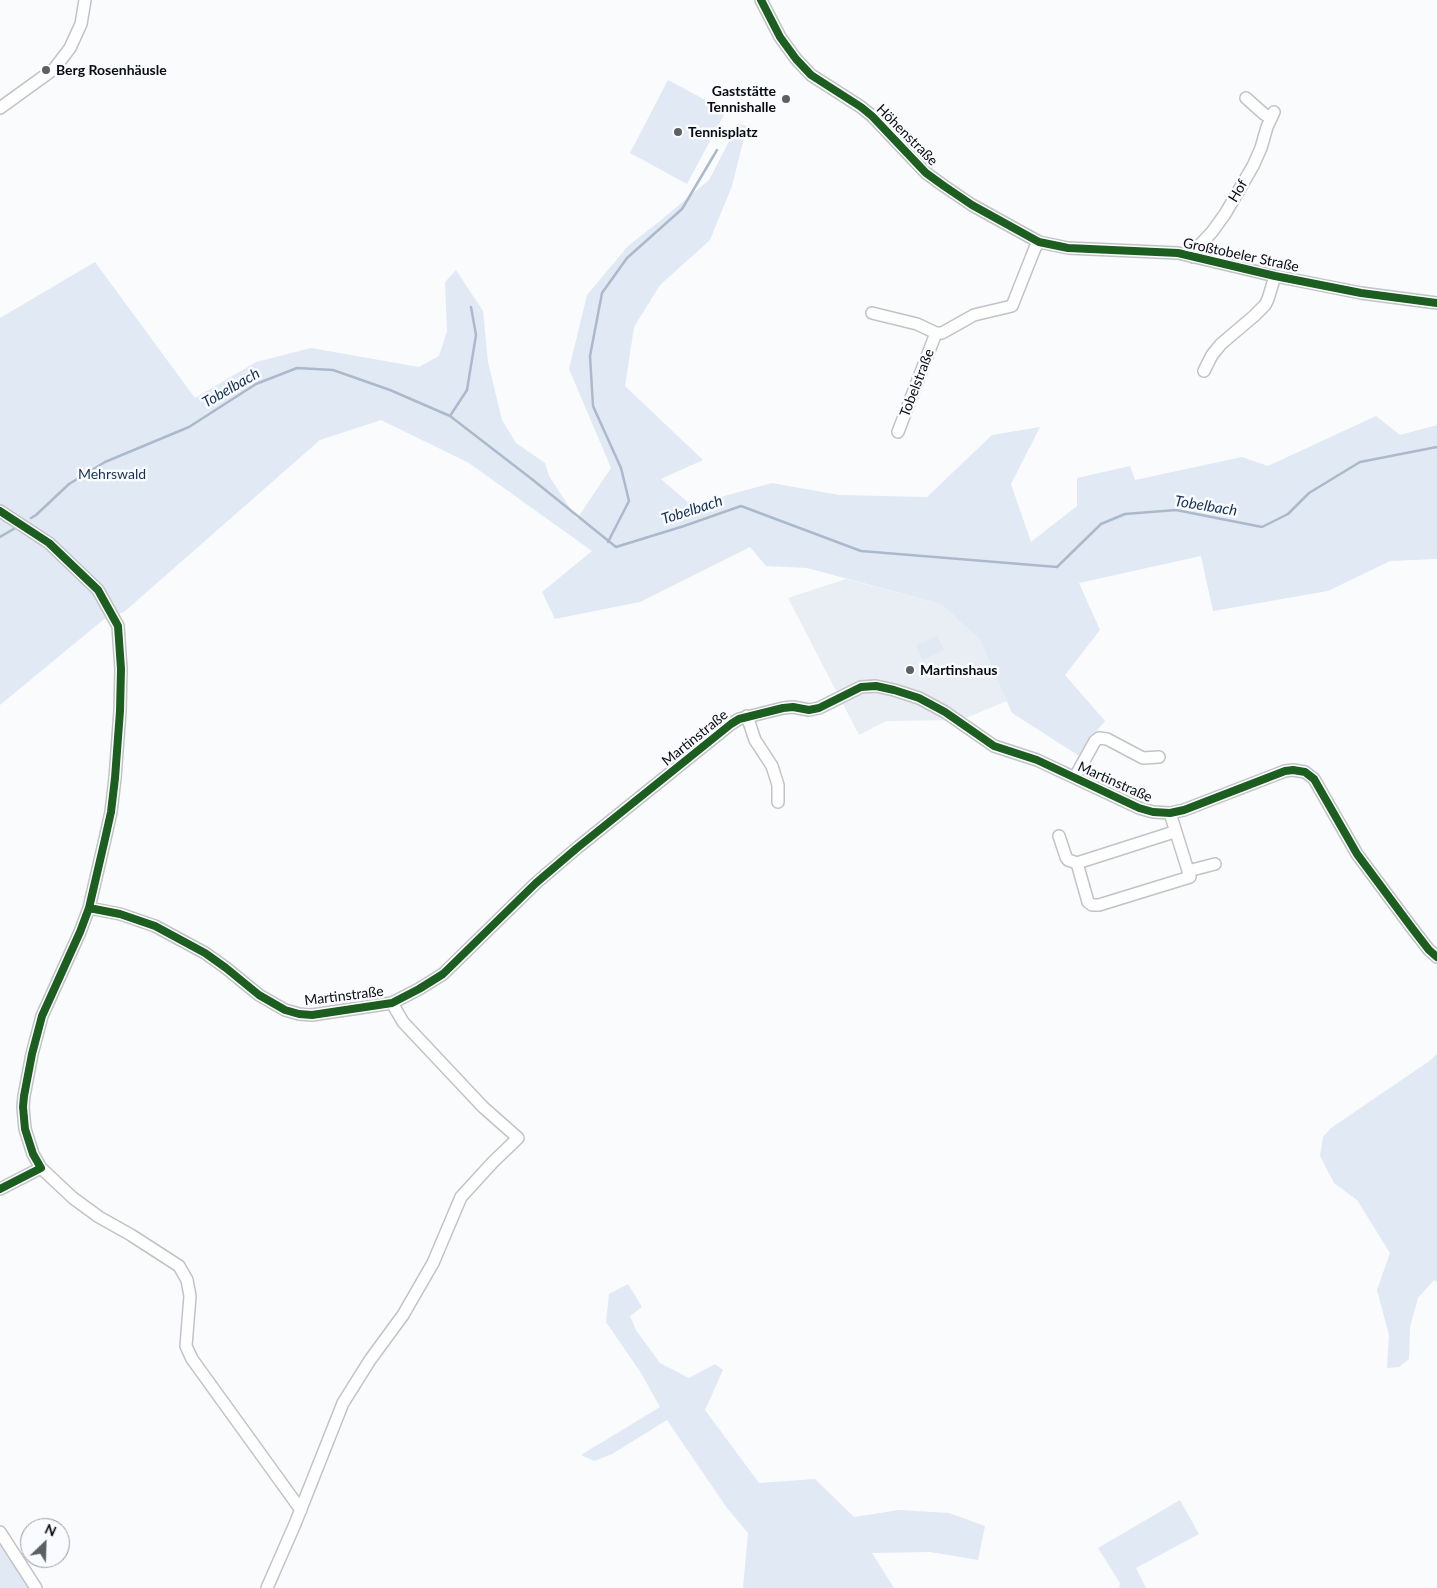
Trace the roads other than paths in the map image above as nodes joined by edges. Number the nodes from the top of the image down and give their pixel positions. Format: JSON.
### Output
{"nodes":[{"id":1,"x":85,"y":0,"type":"edge"},
{"id":2,"x":761,"y":0,"type":"edge"},
{"id":3,"x":1246,"y":98,"type":"dead end"},
{"id":4,"x":0,"y":108,"type":"edge"},
{"id":5,"x":1039,"y":242,"type":"junction"},
{"id":6,"x":1193,"y":257,"type":"junction"},
{"id":7,"x":1275,"y":276,"type":"junction"},
{"id":8,"x":1437,"y":303,"type":"edge"},
{"id":9,"x":872,"y":313,"type":"dead end"},
{"id":10,"x":936,"y":333,"type":"junction"},
{"id":11,"x":1204,"y":371,"type":"dead end"},
{"id":12,"x":898,"y":432,"type":"dead end"},
{"id":13,"x":0,"y":511,"type":"edge"},
{"id":14,"x":748,"y":716,"type":"junction"},
{"id":15,"x":1159,"y":757,"type":"dead end"},
{"id":16,"x":1075,"y":777,"type":"junction"},
{"id":17,"x":778,"y":802,"type":"dead end"},
{"id":18,"x":1170,"y":813,"type":"junction"},
{"id":19,"x":1174,"y":832,"type":"junction"},
{"id":20,"x":1059,"y":836,"type":"dead end"},
{"id":21,"x":1077,"y":863,"type":"junction"},
{"id":22,"x":1216,"y":864,"type":"dead end"},
{"id":23,"x":1188,"y":871,"type":"junction"},
{"id":24,"x":89,"y":908,"type":"junction"},
{"id":25,"x":1437,"y":957,"type":"edge"},
{"id":26,"x":392,"y":1003,"type":"junction"},
{"id":27,"x":41,"y":1168,"type":"junction"},
{"id":28,"x":0,"y":1189,"type":"edge"},
{"id":29,"x":301,"y":1510,"type":"junction"},
{"id":30,"x":0,"y":1532,"type":"edge"},
{"id":31,"x":36,"y":1588,"type":"edge"},
{"id":32,"x":267,"y":1588,"type":"edge"}],
"edges":[{"from":1,"to":4,"type":"street"},
{"from":2,"to":5,"type":"street","name":"Höhenstraße"},
{"from":3,"to":6,"type":"street","name":"Hof"},
{"from":5,"to":6,"type":"street","name":"Großtobeler Straße"},
{"from":5,"to":10,"type":"street"},
{"from":6,"to":7,"type":"street","name":"Großtobeler Straße"},
{"from":7,"to":8,"type":"street","name":"Großtobeler Straße"},
{"from":7,"to":11,"type":"street"},
{"from":9,"to":10,"type":"street"},
{"from":10,"to":12,"type":"street","name":"Tobelstraße"},
{"from":13,"to":24,"type":"street"},
{"from":14,"to":16,"type":"street","name":"Martinstraße"},
{"from":14,"to":17,"type":"street"},
{"from":14,"to":26,"type":"street","name":"Martinstraße"},
{"from":15,"to":16,"type":"street"},
{"from":16,"to":18,"type":"street","name":"Martinstraße"},
{"from":18,"to":19,"type":"street"},
{"from":18,"to":25,"type":"street","name":"Martinstraße"},
{"from":19,"to":21,"type":"street"},
{"from":19,"to":23,"type":"street"},
{"from":20,"to":21,"type":"street"},
{"from":21,"to":23,"type":"street"},
{"from":22,"to":23,"type":"street"},
{"from":24,"to":26,"type":"street","name":"Martinstraße"},
{"from":24,"to":27,"type":"street"},
{"from":26,"to":29,"type":"street"},
{"from":27,"to":28,"type":"street"},
{"from":27,"to":29,"type":"street"},
{"from":29,"to":32,"type":"street"},
{"from":30,"to":31,"type":"street"}]}
